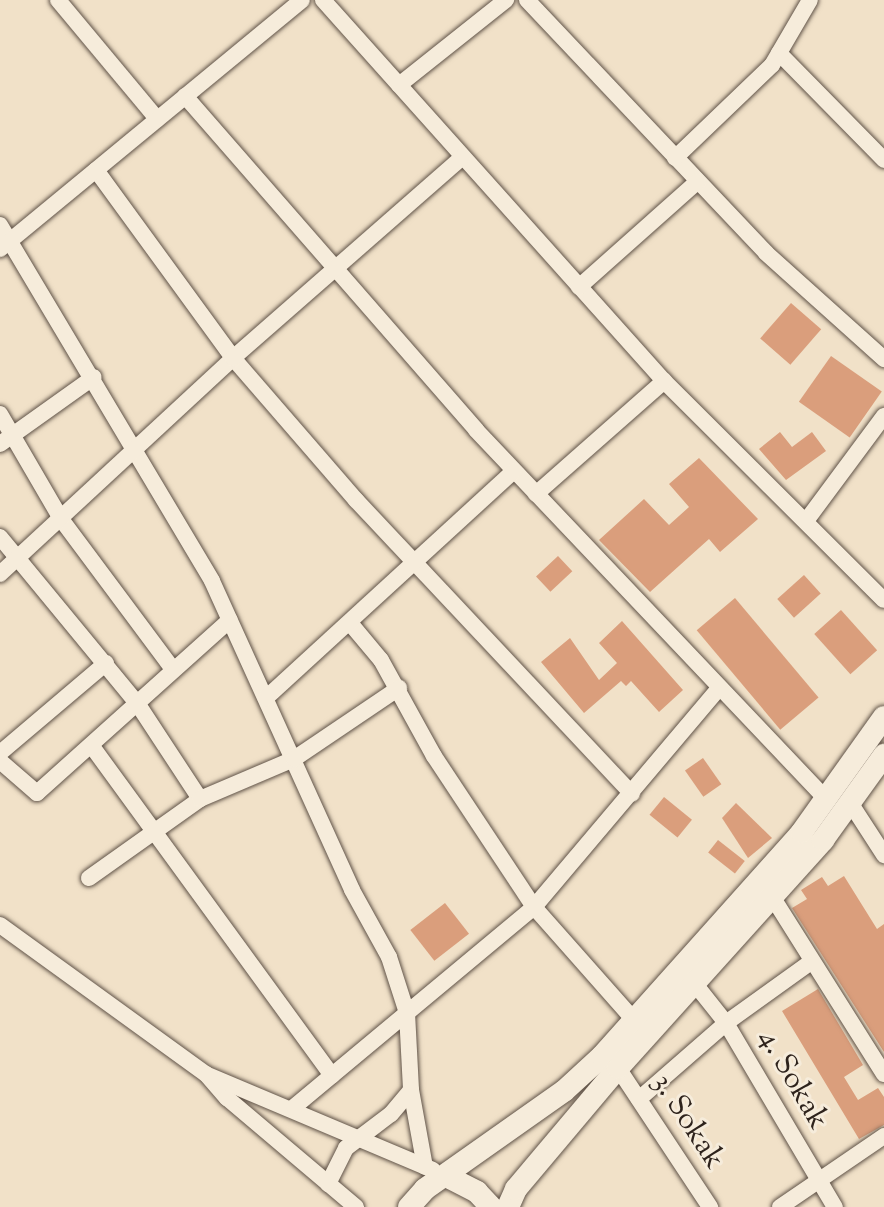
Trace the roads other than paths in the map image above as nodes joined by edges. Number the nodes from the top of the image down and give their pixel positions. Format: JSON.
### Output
{"nodes":[{"id":1,"x":58,"y":0,"type":"edge"},
{"id":2,"x":302,"y":0,"type":"edge"},
{"id":3,"x":323,"y":0,"type":"edge"},
{"id":4,"x":506,"y":0,"type":"edge"},
{"id":5,"x":527,"y":0,"type":"edge"},
{"id":6,"x":810,"y":0,"type":"edge"},
{"id":7,"x":779,"y":53,"type":"junction"},
{"id":8,"x":399,"y":85,"type":"junction"},
{"id":9,"x":185,"y":96,"type":"junction"},
{"id":10,"x":157,"y":119,"type":"junction"},
{"id":11,"x":463,"y":157,"type":"junction"},
{"id":12,"x":675,"y":158,"type":"junction"},
{"id":13,"x":884,"y":160,"type":"edge"},
{"id":14,"x":96,"y":170,"type":"junction"},
{"id":15,"x":698,"y":181,"type":"junction"},
{"id":16,"x":0,"y":225,"type":"edge"},
{"id":17,"x":5,"y":245,"type":"edge"},
{"id":18,"x":338,"y":267,"type":"junction"},
{"id":19,"x":579,"y":287,"type":"junction"},
{"id":20,"x":233,"y":358,"type":"junction"},
{"id":21,"x":884,"y":359,"type":"edge"},
{"id":22,"x":94,"y":377,"type":"junction"},
{"id":23,"x":664,"y":381,"type":"junction"},
{"id":24,"x":0,"y":414,"type":"edge"},
{"id":25,"x":884,"y":416,"type":"edge"},
{"id":26,"x":7,"y":439,"type":"edge"},
{"id":27,"x":136,"y":447,"type":"junction"},
{"id":28,"x":514,"y":471,"type":"junction"},
{"id":29,"x":536,"y":494,"type":"junction"},
{"id":30,"x":61,"y":519,"type":"junction"},
{"id":31,"x":806,"y":521,"type":"junction"},
{"id":32,"x":0,"y":537,"type":"edge"},
{"id":33,"x":17,"y":559,"type":"junction"},
{"id":34,"x":417,"y":565,"type":"junction"},
{"id":35,"x":0,"y":574,"type":"edge"},
{"id":36,"x":884,"y":600,"type":"edge"},
{"id":37,"x":230,"y":620,"type":"junction"},
{"id":38,"x":350,"y":623,"type":"junction"},
{"id":39,"x":106,"y":663,"type":"junction"},
{"id":40,"x":173,"y":669,"type":"junction"},
{"id":41,"x":399,"y":688,"type":"junction"},
{"id":42,"x":719,"y":688,"type":"junction"},
{"id":43,"x":266,"y":698,"type":"junction"},
{"id":44,"x":137,"y":703,"type":"junction"},
{"id":45,"x":884,"y":717,"type":"edge"},
{"id":46,"x":91,"y":745,"type":"junction"},
{"id":47,"x":0,"y":753,"type":"edge"},
{"id":48,"x":884,"y":755,"type":"edge"},
{"id":49,"x":294,"y":759,"type":"junction"},
{"id":50,"x":0,"y":761,"type":"edge"},
{"id":51,"x":632,"y":794,"type":"junction"},
{"id":52,"x":200,"y":799,"type":"junction"},
{"id":53,"x":839,"y":802,"type":"junction"},
{"id":54,"x":156,"y":830,"type":"junction"},
{"id":55,"x":884,"y":855,"type":"edge"},
{"id":56,"x":89,"y":878,"type":"dead end"},
{"id":57,"x":773,"y":898,"type":"junction"},
{"id":58,"x":534,"y":907,"type":"junction"},
{"id":59,"x":0,"y":925,"type":"edge"},
{"id":60,"x":811,"y":962,"type":"junction"},
{"id":61,"x":695,"y":984,"type":"junction"},
{"id":62,"x":407,"y":1013,"type":"junction"},
{"id":63,"x":635,"y":1021,"type":"junction"},
{"id":64,"x":726,"y":1023,"type":"junction"},
{"id":65,"x":618,"y":1068,"type":"junction"},
{"id":66,"x":206,"y":1074,"type":"junction"},
{"id":67,"x":884,"y":1074,"type":"edge"},
{"id":68,"x":332,"y":1076,"type":"junction"},
{"id":69,"x":411,"y":1090,"type":"junction"},
{"id":70,"x":639,"y":1099,"type":"junction"},
{"id":71,"x":294,"y":1107,"type":"junction"},
{"id":72,"x":884,"y":1136,"type":"edge"},
{"id":73,"x":360,"y":1137,"type":"junction"},
{"id":74,"x":436,"y":1172,"type":"junction"},
{"id":75,"x":817,"y":1181,"type":"junction"},
{"id":76,"x":328,"y":1184,"type":"junction"},
{"id":77,"x":704,"y":1205,"type":"edge"},
{"id":78,"x":356,"y":1207,"type":"edge"},
{"id":79,"x":409,"y":1207,"type":"edge"},
{"id":80,"x":491,"y":1207,"type":"edge"},
{"id":81,"x":508,"y":1207,"type":"edge"},
{"id":82,"x":780,"y":1207,"type":"edge"},
{"id":83,"x":835,"y":1207,"type":"edge"}],
"edges":[{"from":1,"to":10,"type":"street"},
{"from":2,"to":9,"type":"street"},
{"from":3,"to":8,"type":"street"},
{"from":4,"to":8,"type":"street"},
{"from":5,"to":12,"type":"street"},
{"from":6,"to":7,"type":"street"},
{"from":7,"to":12,"type":"street"},
{"from":7,"to":13,"type":"street"},
{"from":8,"to":11,"type":"street"},
{"from":9,"to":10,"type":"street"},
{"from":9,"to":18,"type":"street"},
{"from":10,"to":14,"type":"street"},
{"from":11,"to":18,"type":"street"},
{"from":11,"to":19,"type":"street"},
{"from":12,"to":15,"type":"street"},
{"from":14,"to":17,"type":"street"},
{"from":14,"to":20,"type":"street"},
{"from":15,"to":19,"type":"street"},
{"from":15,"to":21,"type":"street"},
{"from":16,"to":17,"type":"street"},
{"from":17,"to":22,"type":"street"},
{"from":18,"to":20,"type":"street"},
{"from":18,"to":28,"type":"street"},
{"from":19,"to":23,"type":"street"},
{"from":20,"to":27,"type":"street"},
{"from":20,"to":34,"type":"street"},
{"from":22,"to":26,"type":"street"},
{"from":22,"to":27,"type":"street"},
{"from":23,"to":29,"type":"street"},
{"from":23,"to":31,"type":"street"},
{"from":24,"to":26,"type":"street"},
{"from":25,"to":31,"type":"street"},
{"from":26,"to":30,"type":"street"},
{"from":27,"to":30,"type":"street"},
{"from":27,"to":37,"type":"street"},
{"from":28,"to":29,"type":"street"},
{"from":28,"to":34,"type":"street"},
{"from":29,"to":42,"type":"street"},
{"from":30,"to":33,"type":"street"},
{"from":30,"to":40,"type":"street"},
{"from":31,"to":36,"type":"street"},
{"from":32,"to":33,"type":"street"},
{"from":33,"to":35,"type":"street"},
{"from":33,"to":39,"type":"street"},
{"from":34,"to":38,"type":"street"},
{"from":34,"to":51,"type":"street"},
{"from":37,"to":40,"type":"street"},
{"from":37,"to":43,"type":"street"},
{"from":38,"to":41,"type":"street"},
{"from":38,"to":43,"type":"street"},
{"from":39,"to":44,"type":"street"},
{"from":39,"to":47,"type":"street"},
{"from":40,"to":44,"type":"street"},
{"from":41,"to":49,"type":"street"},
{"from":41,"to":58,"type":"street"},
{"from":42,"to":51,"type":"street"},
{"from":42,"to":53,"type":"street"},
{"from":43,"to":49,"type":"street"},
{"from":44,"to":46,"type":"street"},
{"from":44,"to":52,"type":"street"},
{"from":45,"to":53,"type":"street"},
{"from":46,"to":50,"type":"street"},
{"from":46,"to":54,"type":"street"},
{"from":48,"to":53,"type":"street"},
{"from":49,"to":52,"type":"street"},
{"from":49,"to":62,"type":"street"},
{"from":51,"to":58,"type":"street"},
{"from":52,"to":54,"type":"street"},
{"from":53,"to":55,"type":"street"},
{"from":53,"to":57,"type":"street"},
{"from":53,"to":63,"type":"street"},
{"from":54,"to":56,"type":"street"},
{"from":54,"to":68,"type":"street"},
{"from":57,"to":60,"type":"street"},
{"from":57,"to":61,"type":"street"},
{"from":58,"to":62,"type":"street"},
{"from":58,"to":63,"type":"street"},
{"from":59,"to":66,"type":"street"},
{"from":60,"to":64,"type":"street"},
{"from":60,"to":67,"type":"street"},
{"from":61,"to":64,"type":"street","name":"4. Sokak"},
{"from":61,"to":65,"type":"street"},
{"from":62,"to":68,"type":"street"},
{"from":62,"to":69,"type":"street"},
{"from":63,"to":74,"type":"street"},
{"from":64,"to":70,"type":"street"},
{"from":64,"to":75,"type":"street","name":"4. Sokak"},
{"from":65,"to":70,"type":"street","name":"3. Sokak"},
{"from":65,"to":81,"type":"street"},
{"from":66,"to":71,"type":"street"},
{"from":66,"to":76,"type":"street"},
{"from":68,"to":71,"type":"street"},
{"from":69,"to":73,"type":"street"},
{"from":69,"to":74,"type":"street"},
{"from":70,"to":77,"type":"street","name":"3. Sokak"},
{"from":71,"to":73,"type":"street"},
{"from":72,"to":75,"type":"street"},
{"from":73,"to":74,"type":"street"},
{"from":73,"to":76,"type":"street"},
{"from":74,"to":79,"type":"street"},
{"from":74,"to":80,"type":"street"},
{"from":75,"to":82,"type":"street"},
{"from":75,"to":83,"type":"street","name":"4. Sokak"},
{"from":76,"to":78,"type":"street"}]}
